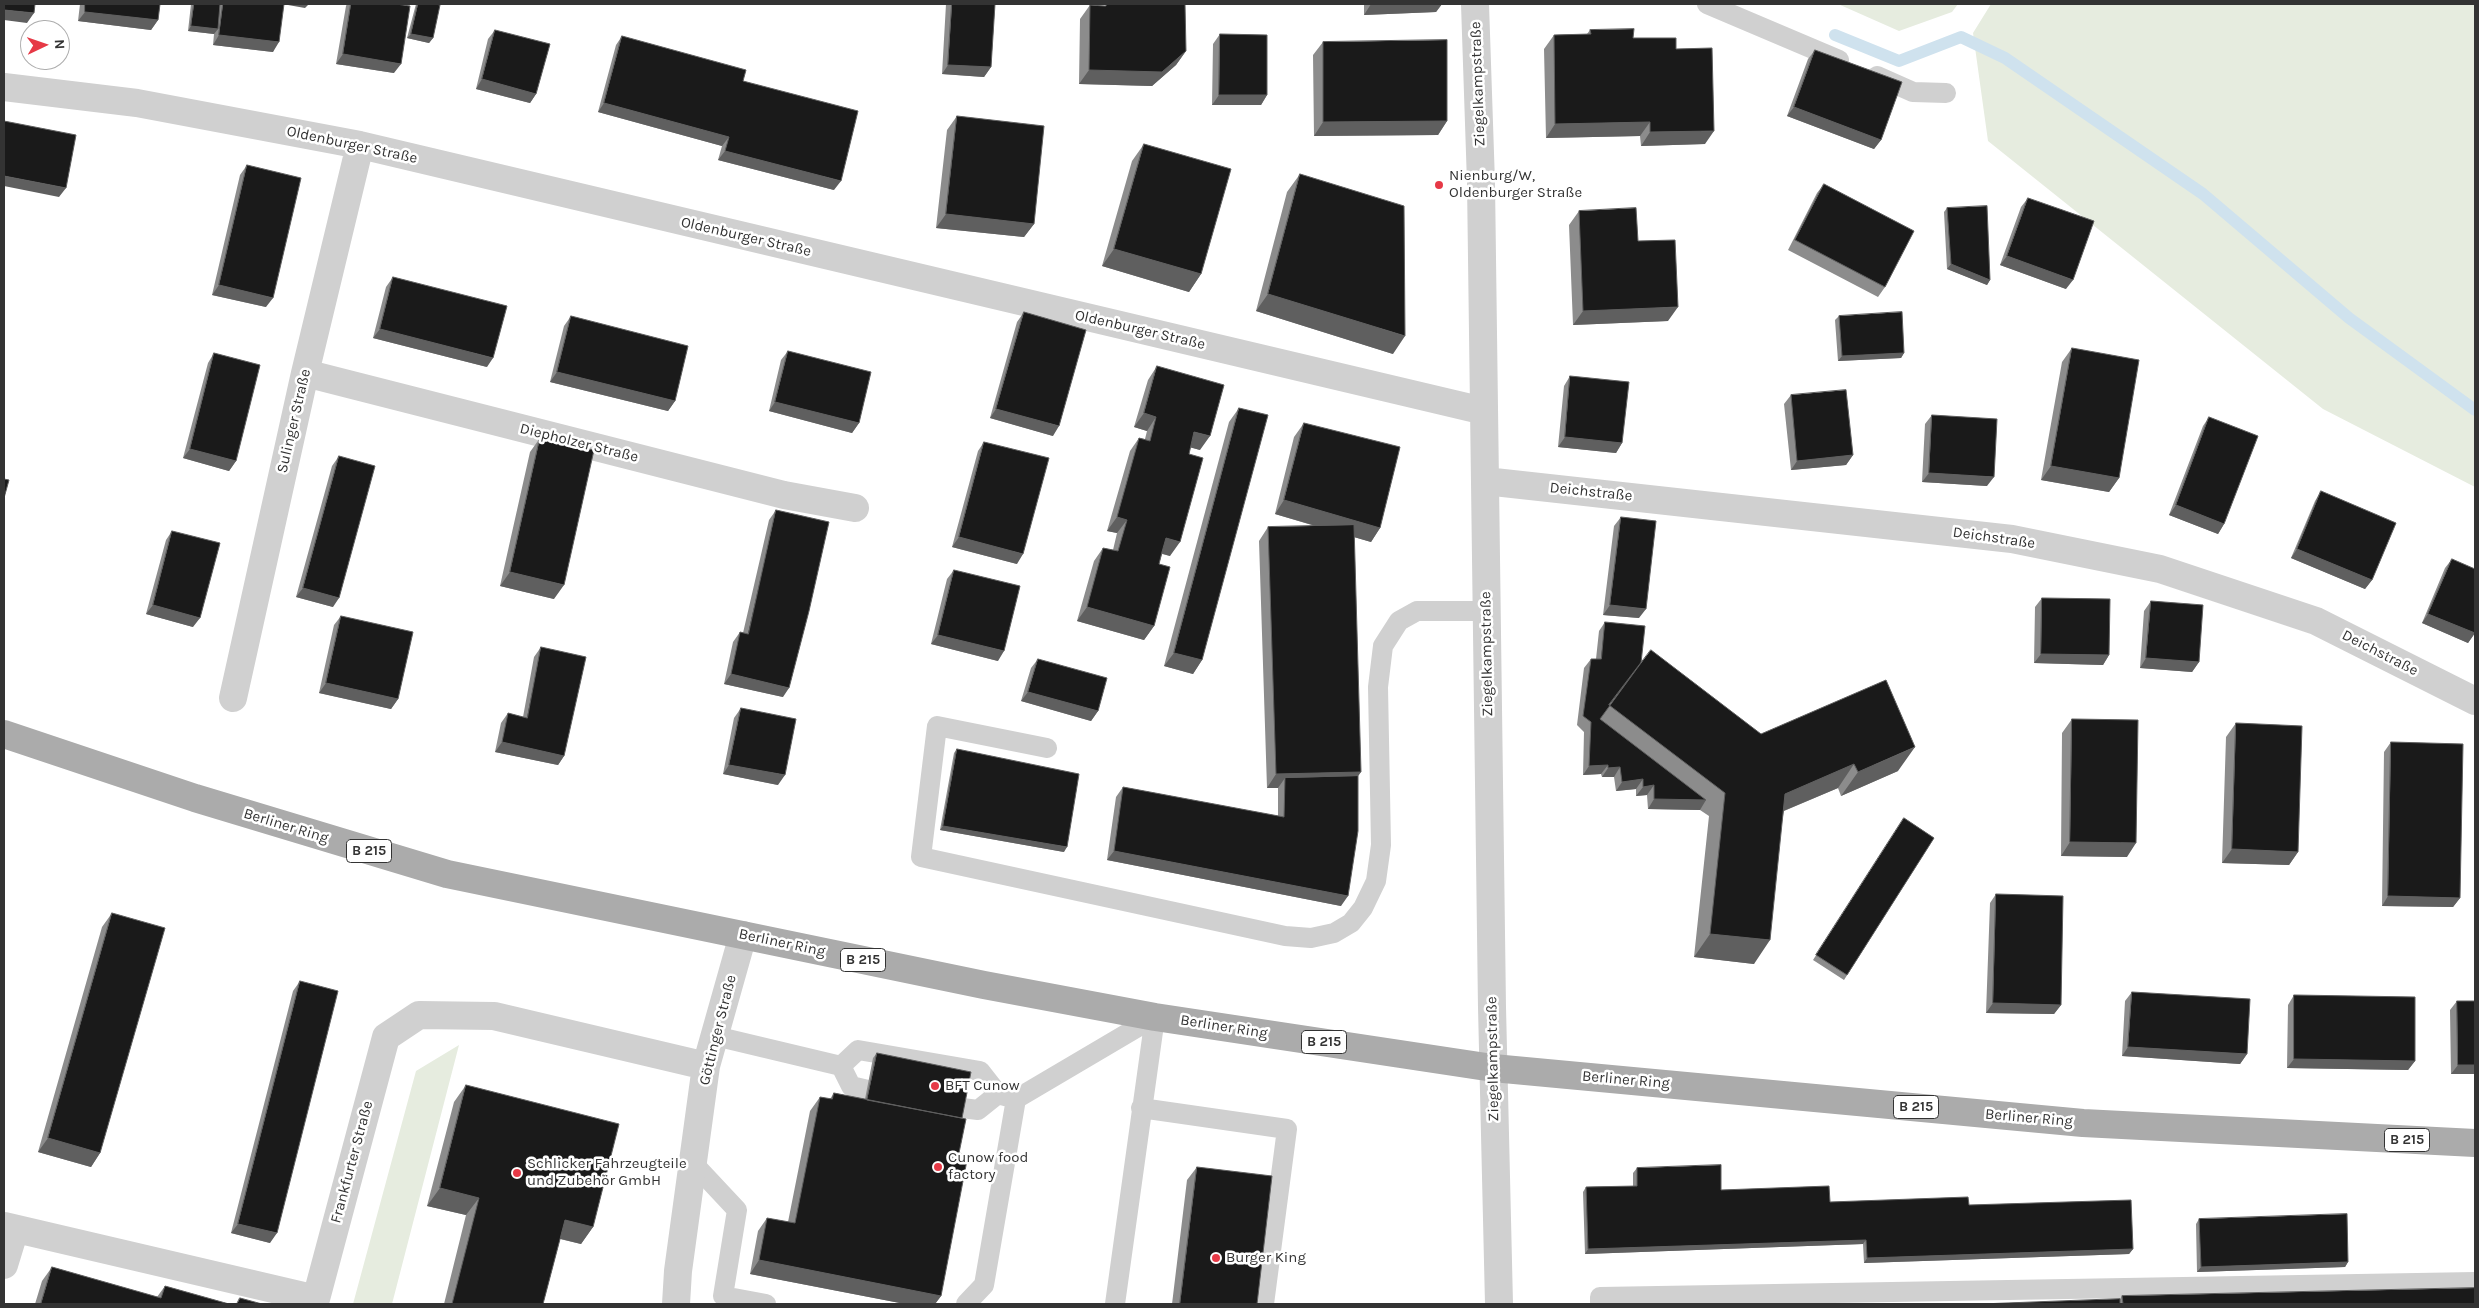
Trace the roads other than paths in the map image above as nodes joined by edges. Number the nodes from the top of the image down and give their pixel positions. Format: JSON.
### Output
{"nodes":[{"id":1,"x":1475,"y":4,"type":"edge"},
{"id":2,"x":1707,"y":4,"type":"edge"},
{"id":3,"x":4,"y":87,"type":"edge"},
{"id":4,"x":1946,"y":93,"type":"dead end"},
{"id":5,"x":360,"y":145,"type":"junction"},
{"id":6,"x":305,"y":373,"type":"junction"},
{"id":7,"x":1484,"y":412,"type":"junction"},
{"id":8,"x":1485,"y":481,"type":"junction"},
{"id":9,"x":854,"y":508,"type":"dead end"},
{"id":10,"x":1486,"y":611,"type":"junction"},
{"id":11,"x":233,"y":698,"type":"dead end"},
{"id":12,"x":2475,"y":701,"type":"edge"},
{"id":13,"x":4,"y":734,"type":"edge"},
{"id":14,"x":1047,"y":748,"type":"dead end"},
{"id":15,"x":743,"y":935,"type":"junction"},
{"id":16,"x":1155,"y":1017,"type":"junction"},
{"id":17,"x":715,"y":1036,"type":"junction"},
{"id":18,"x":706,"y":1066,"type":"junction"},
{"id":19,"x":841,"y":1066,"type":"junction"},
{"id":20,"x":1493,"y":1068,"type":"junction"},
{"id":21,"x":868,"y":1090,"type":"edge"},
{"id":22,"x":1007,"y":1096,"type":"junction"},
{"id":23,"x":962,"y":1108,"type":"edge"},
{"id":24,"x":1141,"y":1108,"type":"junction"},
{"id":25,"x":2475,"y":1143,"type":"edge"},
{"id":26,"x":693,"y":1163,"type":"junction"},
{"id":27,"x":9,"y":1227,"type":"edge"},
{"id":28,"x":4,"y":1264,"type":"edge"},
{"id":29,"x":2475,"y":1282,"type":"edge"},
{"id":30,"x":676,"y":1304,"type":"edge"},
{"id":31,"x":766,"y":1304,"type":"edge"},
{"id":32,"x":966,"y":1304,"type":"edge"},
{"id":33,"x":1115,"y":1304,"type":"edge"},
{"id":34,"x":1264,"y":1304,"type":"edge"},
{"id":35,"x":1499,"y":1304,"type":"edge"},
{"id":36,"x":1600,"y":1304,"type":"edge"}],
"edges":[{"from":1,"to":7,"type":"street","name":"Ziegelkampstraße"},
{"from":2,"to":4,"type":"lane"},
{"from":3,"to":5,"type":"street","name":"Oldenburger Straße"},
{"from":5,"to":6,"type":"street","name":"Sulinger Straße"},
{"from":5,"to":7,"type":"street","name":"Oldenburger Straße"},
{"from":6,"to":9,"type":"street","name":"Diepholzer Straße"},
{"from":6,"to":11,"type":"street","name":"Sulinger Straße"},
{"from":7,"to":8,"type":"street","name":"Ziegelkampstraße"},
{"from":8,"to":10,"type":"street","name":"Ziegelkampstraße"},
{"from":8,"to":12,"type":"street","name":"Deichstraße"},
{"from":10,"to":14,"type":"lane"},
{"from":10,"to":20,"type":"street","name":"Ziegelkampstraße"},
{"from":13,"to":15,"type":"main road","name":"Berliner Ring","number":"B 215"},
{"from":15,"to":16,"type":"main road","name":"Berliner Ring","number":"B 215"},
{"from":15,"to":17,"type":"street","name":"Göttinger Straße"},
{"from":16,"to":20,"type":"main road","name":"Berliner Ring","number":"B 215"},
{"from":16,"to":22,"type":"lane"},
{"from":16,"to":24,"type":"lane"},
{"from":17,"to":18,"type":"street","name":"Göttinger Straße"},
{"from":17,"to":19,"type":"lane"},
{"from":18,"to":26,"type":"street","name":"Göttinger Straße"},
{"from":18,"to":27,"type":"street","name":"Frankfurter Straße"},
{"from":19,"to":21,"type":"lane"},
{"from":19,"to":22,"type":"lane"},
{"from":20,"to":25,"type":"main road","name":"Berliner Ring","number":"B 215"},
{"from":20,"to":35,"type":"street","name":"Ziegelkampstraße"},
{"from":22,"to":23,"type":"lane"},
{"from":22,"to":32,"type":"lane"},
{"from":24,"to":33,"type":"lane"},
{"from":24,"to":34,"type":"lane"},
{"from":26,"to":30,"type":"street","name":"Göttinger Straße"},
{"from":26,"to":31,"type":"lane"},
{"from":27,"to":28,"type":"street"},
{"from":29,"to":36,"type":"lane"}]}
